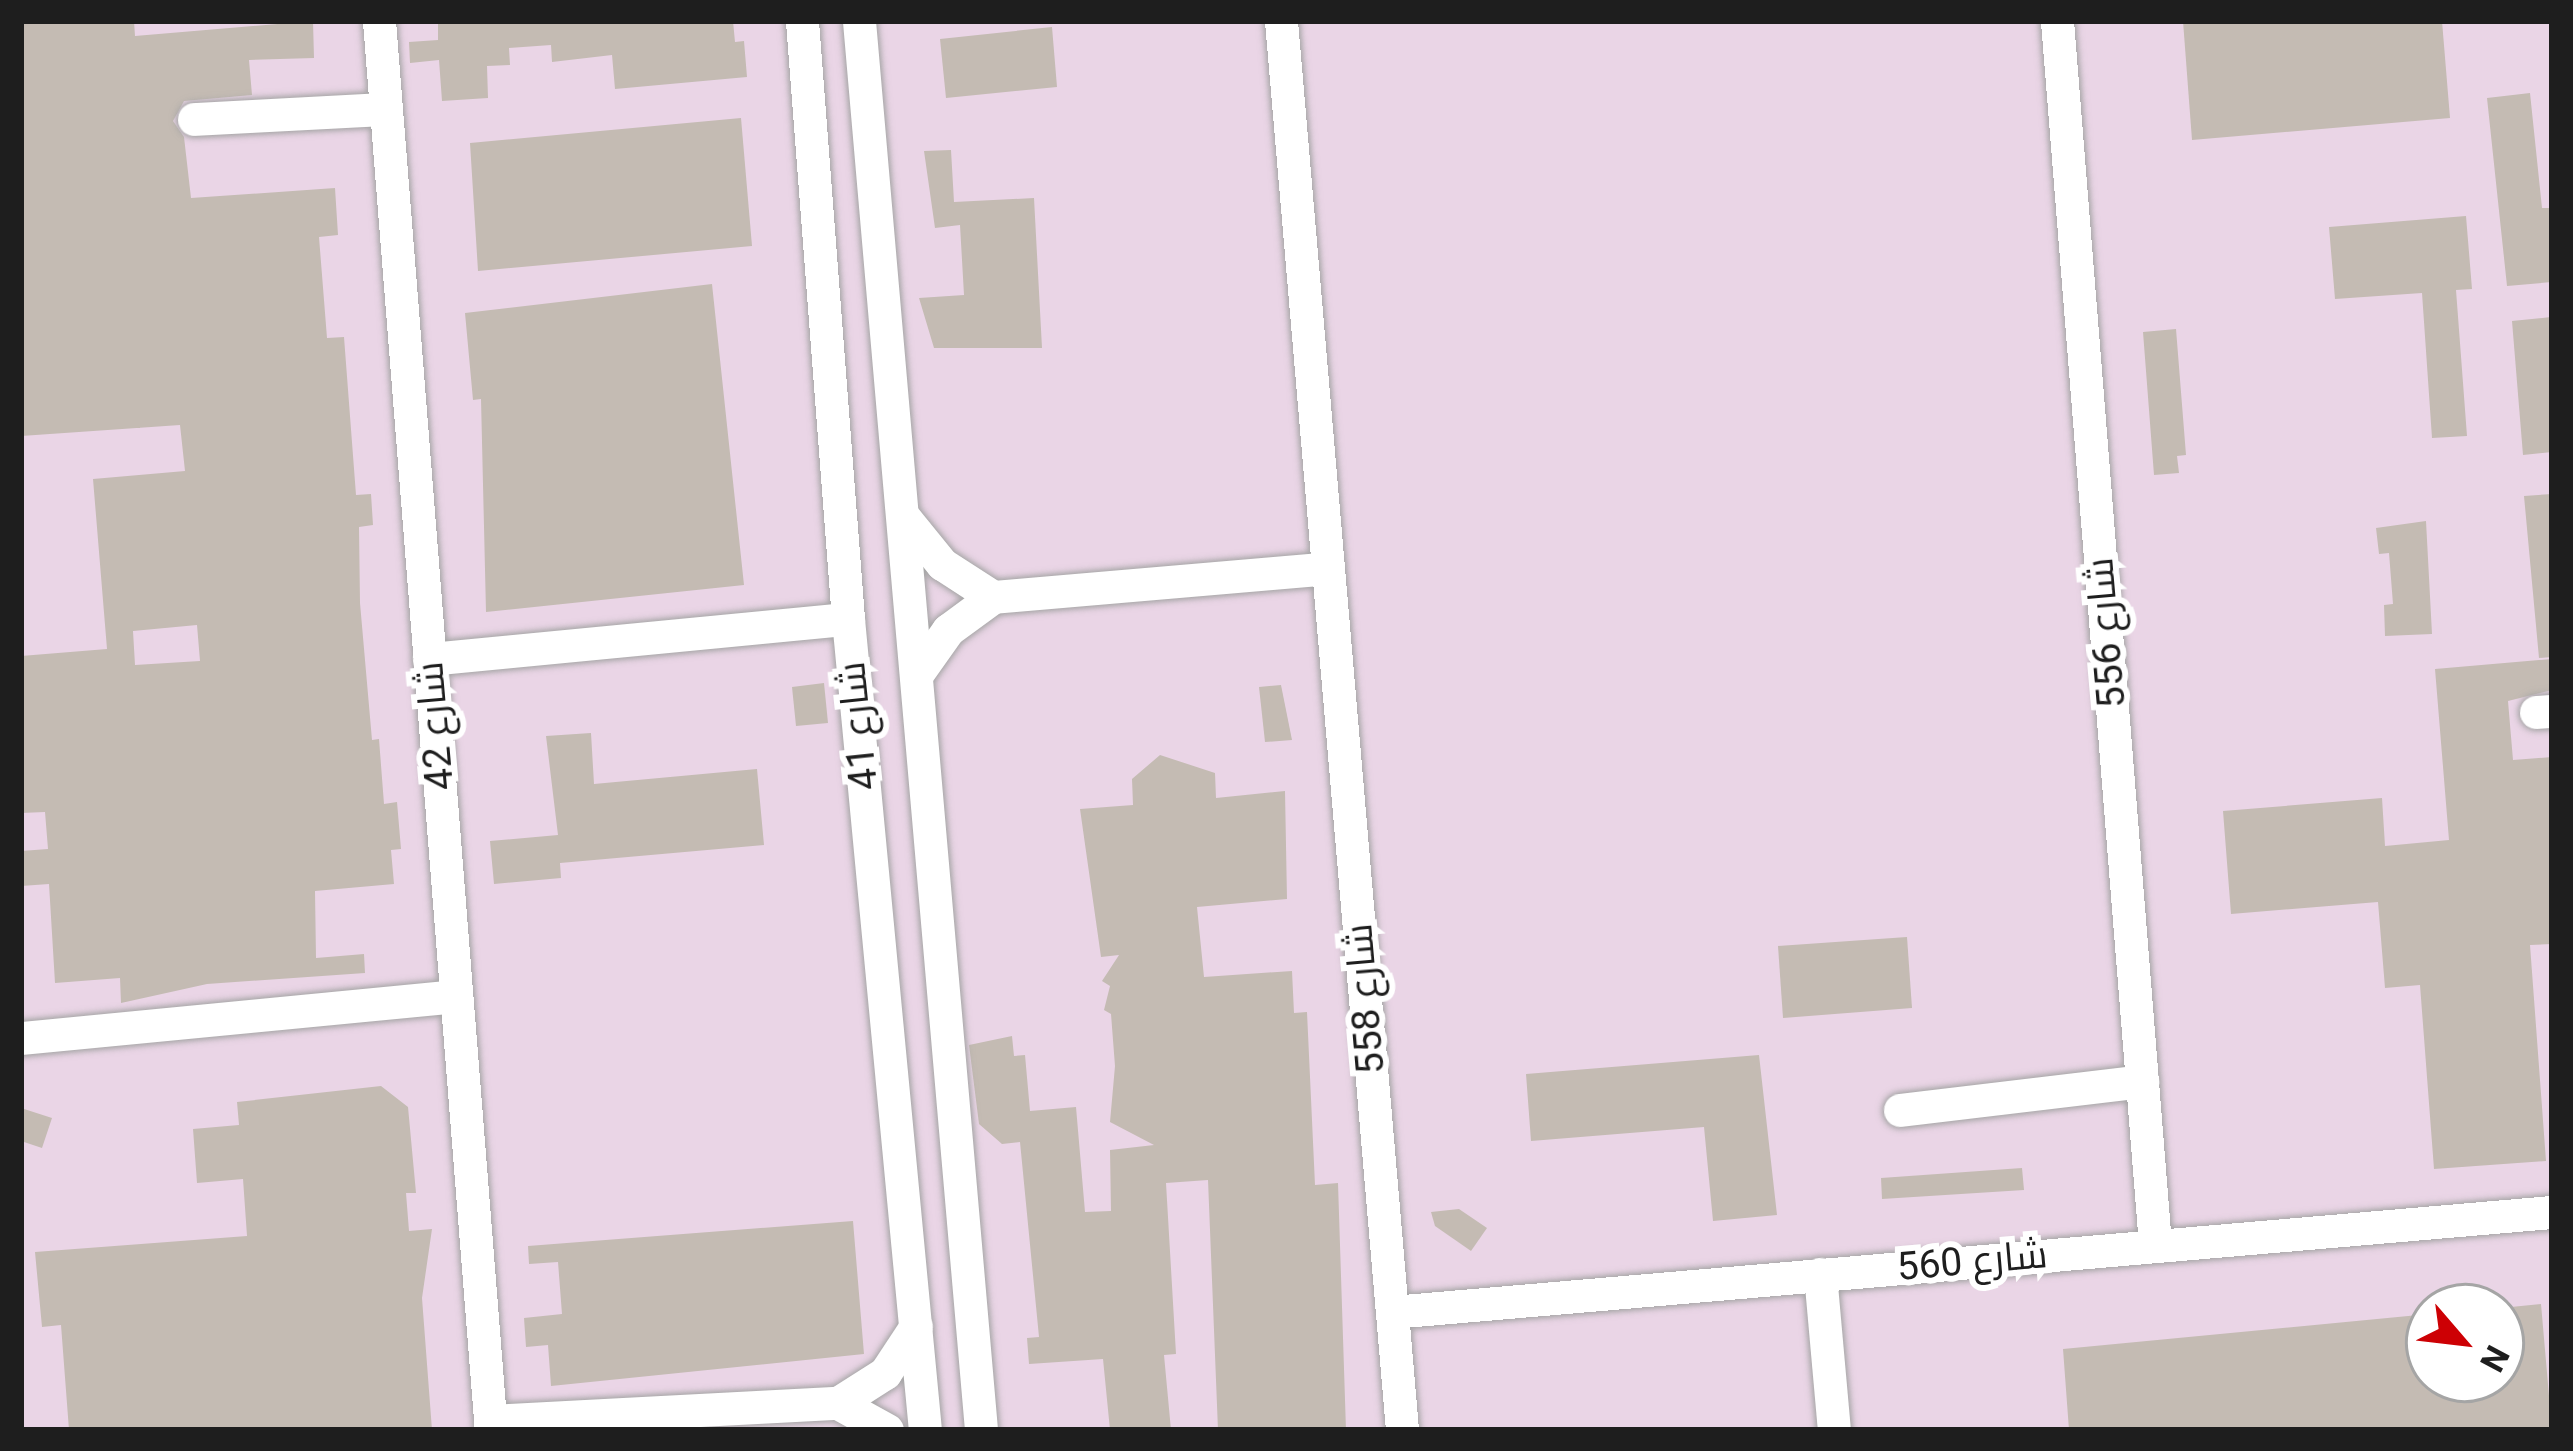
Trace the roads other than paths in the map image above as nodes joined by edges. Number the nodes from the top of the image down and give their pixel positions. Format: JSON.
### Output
{"nodes":[{"id":1,"x":379,"y":21,"type":"edge"},
{"id":2,"x":802,"y":21,"type":"edge"},
{"id":3,"x":860,"y":21,"type":"edge"},
{"id":4,"x":1281,"y":21,"type":"edge"},
{"id":5,"x":2057,"y":21,"type":"edge"},
{"id":6,"x":386,"y":109,"type":"junction"},
{"id":7,"x":194,"y":119,"type":"dead end"},
{"id":8,"x":903,"y":516,"type":"junction"},
{"id":9,"x":1328,"y":568,"type":"junction"},
{"id":10,"x":993,"y":598,"type":"junction"},
{"id":11,"x":848,"y":619,"type":"junction"},
{"id":12,"x":429,"y":659,"type":"junction"},
{"id":13,"x":917,"y":674,"type":"junction"},
{"id":14,"x":456,"y":996,"type":"junction"},
{"id":15,"x":21,"y":1038,"type":"edge"},
{"id":16,"x":2142,"y":1081,"type":"junction"},
{"id":17,"x":1900,"y":1110,"type":"dead end"},
{"id":18,"x":2552,"y":1212,"type":"edge"},
{"id":19,"x":2155,"y":1245,"type":"junction"},
{"id":20,"x":1820,"y":1274,"type":"junction"},
{"id":21,"x":1392,"y":1312,"type":"junction"},
{"id":22,"x":916,"y":1326,"type":"junction"},
{"id":23,"x":838,"y":1403,"type":"junction"},
{"id":24,"x":490,"y":1425,"type":"edge"},
{"id":25,"x":887,"y":1430,"type":"edge"},
{"id":26,"x":925,"y":1430,"type":"edge"},
{"id":27,"x":981,"y":1430,"type":"edge"},
{"id":28,"x":1402,"y":1430,"type":"edge"},
{"id":29,"x":1834,"y":1430,"type":"edge"}],
"edges":[{"from":1,"to":6,"type":"street","name":"شارع 42"},
{"from":2,"to":11,"type":"street","name":"شارع 41"},
{"from":3,"to":8,"type":"street","name":"شارع 41"},
{"from":4,"to":9,"type":"street","name":"شارع 558"},
{"from":5,"to":16,"type":"street","name":"شارع 556"},
{"from":6,"to":7,"type":"street"},
{"from":6,"to":12,"type":"street","name":"شارع 42"},
{"from":8,"to":10,"type":"street"},
{"from":8,"to":13,"type":"street","name":"شارع 41"},
{"from":9,"to":10,"type":"street"},
{"from":9,"to":21,"type":"street","name":"شارع 558"},
{"from":10,"to":13,"type":"street"},
{"from":11,"to":12,"type":"street"},
{"from":11,"to":22,"type":"street","name":"شارع 41"},
{"from":12,"to":14,"type":"street","name":"شارع 42"},
{"from":13,"to":27,"type":"street","name":"شارع 41"},
{"from":14,"to":15,"type":"street"},
{"from":14,"to":24,"type":"street","name":"شارع 42"},
{"from":16,"to":17,"type":"street"},
{"from":16,"to":19,"type":"street","name":"شارع 556"},
{"from":18,"to":19,"type":"street","name":"شارع 560"},
{"from":19,"to":20,"type":"street","name":"شارع 560"},
{"from":20,"to":21,"type":"street","name":"شارع 560"},
{"from":20,"to":29,"type":"street"},
{"from":21,"to":28,"type":"street","name":"شارع 558"},
{"from":22,"to":23,"type":"street"},
{"from":22,"to":26,"type":"street","name":"شارع 41"},
{"from":23,"to":24,"type":"street"},
{"from":23,"to":25,"type":"street"}]}
